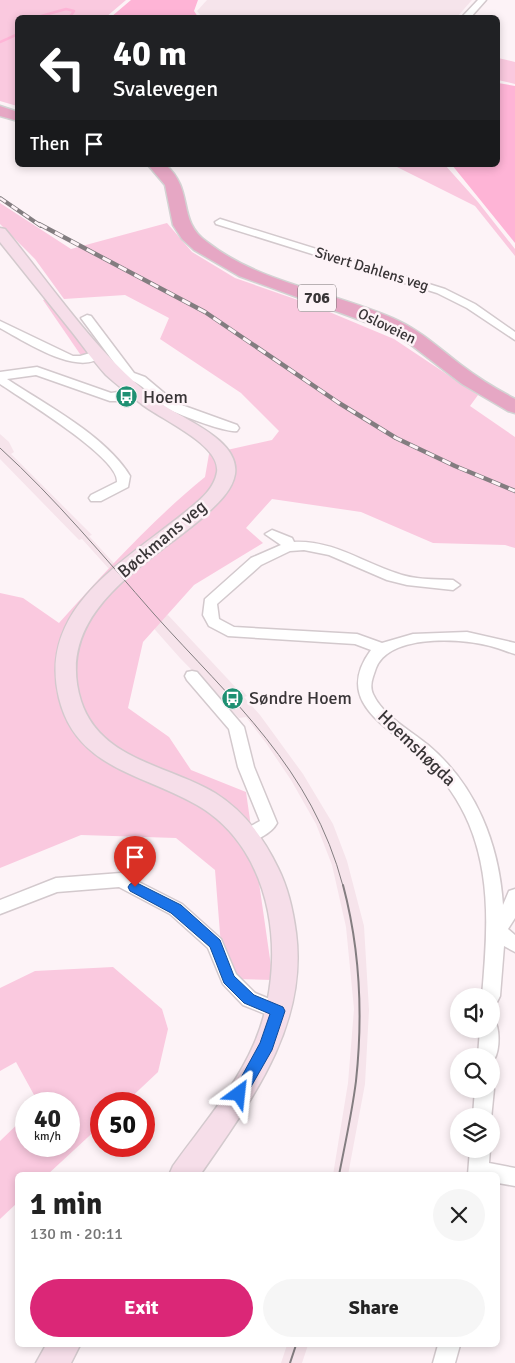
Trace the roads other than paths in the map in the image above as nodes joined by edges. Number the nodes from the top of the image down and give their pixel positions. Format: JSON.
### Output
{"nodes":[{"id":1,"x":482,"y":0,"type":"edge"},
{"id":2,"x":468,"y":15,"type":"edge"},
{"id":3,"x":0,"y":111,"type":"edge"},
{"id":4,"x":15,"y":116,"type":"edge"},
{"id":5,"x":158,"y":167,"type":"edge"},
{"id":6,"x":220,"y":222,"type":"dead end"},
{"id":7,"x":0,"y":232,"type":"edge"},
{"id":8,"x":87,"y":318,"type":"dead end"},
{"id":9,"x":0,"y":324,"type":"edge"},
{"id":10,"x":515,"y":337,"type":"edge"},
{"id":11,"x":97,"y":355,"type":"junction"},
{"id":12,"x":0,"y":377,"type":"edge"},
{"id":13,"x":128,"y":381,"type":"junction"},
{"id":14,"x":515,"y":407,"type":"edge"},
{"id":15,"x":234,"y":428,"type":"dead end"},
{"id":16,"x":96,"y":498,"type":"dead end"},
{"id":17,"x":272,"y":534,"type":"dead end"},
{"id":18,"x":288,"y":546,"type":"junction"},
{"id":19,"x":453,"y":585,"type":"dead end"},
{"id":20,"x":382,"y":649,"type":"junction"},
{"id":21,"x":515,"y":649,"type":"edge"},
{"id":22,"x":192,"y":676,"type":"dead end"},
{"id":23,"x":248,"y":836,"type":"junction"},
{"id":24,"x":515,"y":896,"type":"edge"},
{"id":25,"x":0,"y":907,"type":"edge"},
{"id":26,"x":496,"y":930,"type":"junction"},
{"id":27,"x":515,"y":945,"type":"edge"},
{"id":28,"x":492,"y":988,"type":"edge"},
{"id":29,"x":278,"y":1011,"type":"junction"},
{"id":30,"x":479,"y":1158,"type":"edge"},
{"id":31,"x":185,"y":1172,"type":"edge"},
{"id":32,"x":478,"y":1172,"type":"edge"},
{"id":33,"x":500,"y":1175,"type":"edge"},
{"id":34,"x":515,"y":1177,"type":"edge"},
{"id":35,"x":64,"y":1347,"type":"edge"},
{"id":36,"x":448,"y":1347,"type":"edge"},
{"id":37,"x":52,"y":1363,"type":"edge"},
{"id":38,"x":444,"y":1363,"type":"edge"}],
"edges":[{"from":1,"to":2,"type":"street"},
{"from":3,"to":4,"type":"highway"},
{"from":5,"to":14,"type":"highway","name":"Osloveien","number":"706"},
{"from":6,"to":10,"type":"street","name":"Sivert Dahlens veg"},
{"from":7,"to":11,"type":"main road","name":"Bøckmans veg"},
{"from":8,"to":13,"type":"street"},
{"from":9,"to":11,"type":"street"},
{"from":11,"to":13,"type":"main road","name":"Bøckmans veg"},
{"from":12,"to":13,"type":"street"},
{"from":12,"to":16,"type":"street"},
{"from":13,"to":15,"type":"street"},
{"from":13,"to":23,"type":"main road","name":"Bøckmans veg"},
{"from":17,"to":18,"type":"street"},
{"from":18,"to":19,"type":"street"},
{"from":18,"to":20,"type":"street"},
{"from":20,"to":21,"type":"street"},
{"from":20,"to":26,"type":"street","name":"Hoemshøgda"},
{"from":22,"to":23,"type":"street"},
{"from":23,"to":29,"type":"main road","name":"Bøckmans veg"},
{"from":24,"to":26,"type":"street"},
{"from":25,"to":29,"type":"street"},
{"from":26,"to":27,"type":"street"},
{"from":26,"to":28,"type":"street","name":"Hoemshøgda"},
{"from":29,"to":31,"type":"main road","name":"Bøckmans veg"},
{"from":30,"to":32,"type":"street"},
{"from":33,"to":34,"type":"street"},
{"from":35,"to":37,"type":"main road"},
{"from":36,"to":38,"type":"street"}]}
